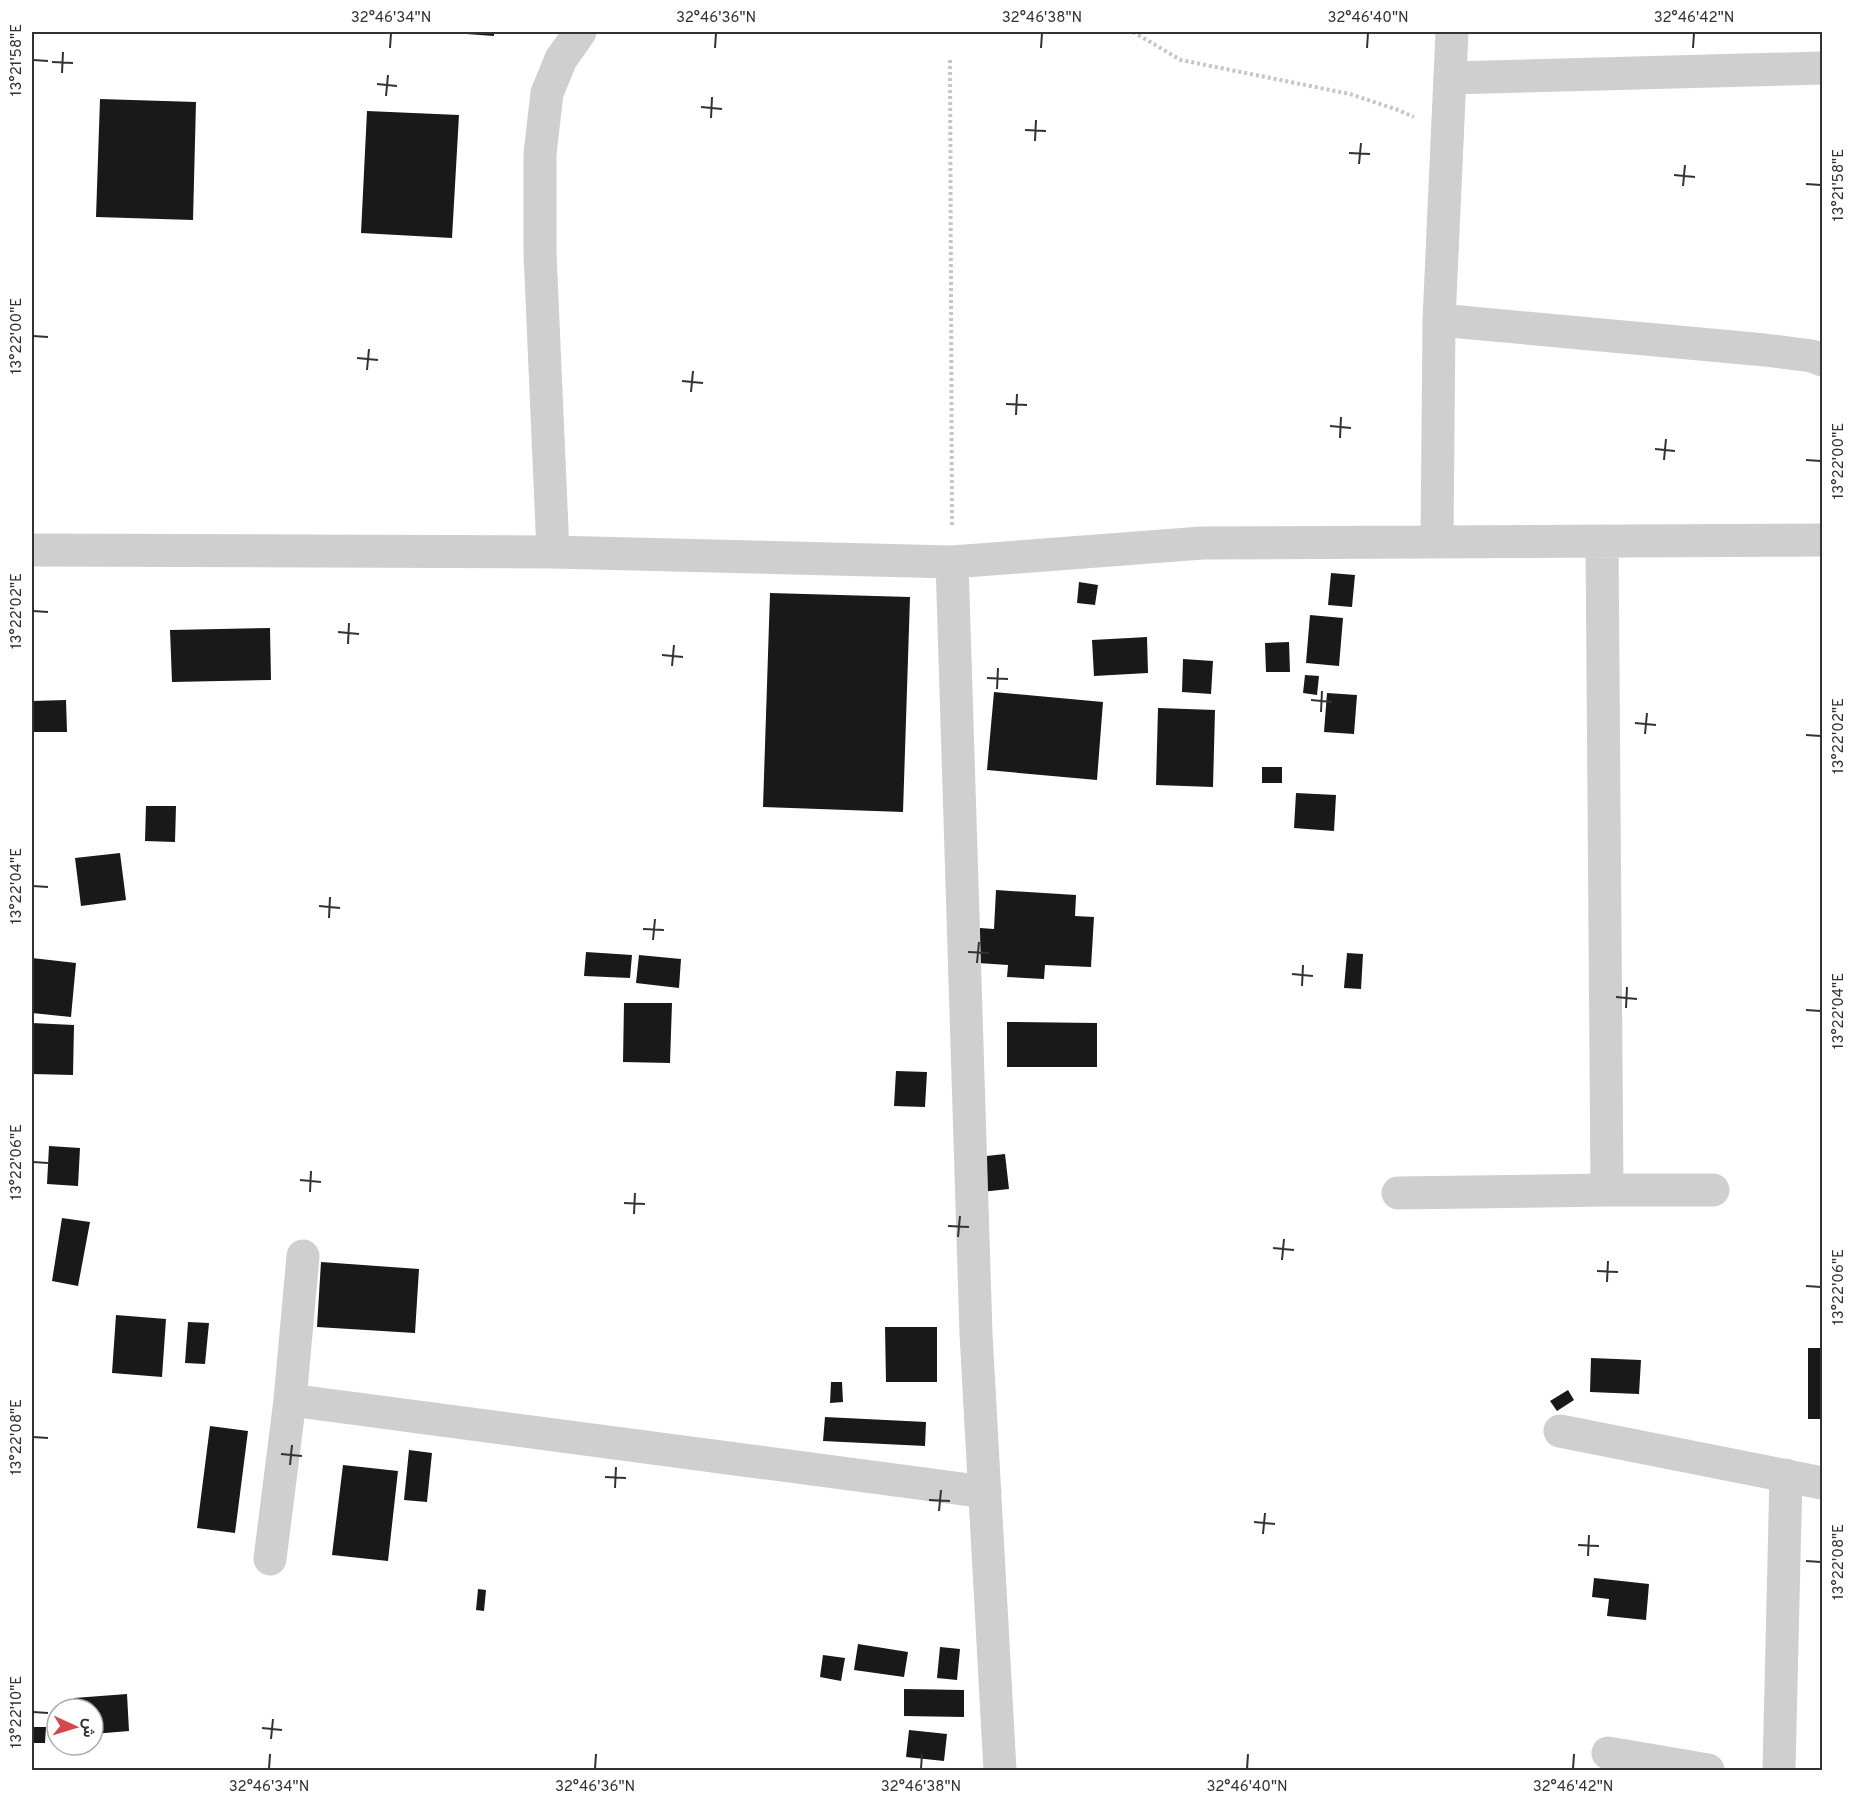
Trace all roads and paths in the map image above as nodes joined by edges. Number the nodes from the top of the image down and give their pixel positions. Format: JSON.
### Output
{"nodes":[{"id":1,"x":578,"y":32,"type":"edge"},
{"id":2,"x":1134,"y":32,"type":"edge"},
{"id":3,"x":1452,"y":32,"type":"edge"},
{"id":4,"x":950,"y":60,"type":"dead end"},
{"id":5,"x":1822,"y":68,"type":"edge"},
{"id":6,"x":1450,"y":78,"type":"junction"},
{"id":7,"x":1448,"y":133,"type":"junction"},
{"id":8,"x":1439,"y":320,"type":"junction"},
{"id":9,"x":1822,"y":360,"type":"edge"},
{"id":10,"x":1822,"y":540,"type":"edge"},
{"id":11,"x":1602,"y":541,"type":"junction"},
{"id":12,"x":1437,"y":542,"type":"junction"},
{"id":13,"x":32,"y":550,"type":"edge"},
{"id":14,"x":553,"y":552,"type":"junction"},
{"id":15,"x":952,"y":562,"type":"junction"},
{"id":16,"x":1607,"y":1190,"type":"junction"},
{"id":17,"x":1713,"y":1190,"type":"dead end"},
{"id":18,"x":1398,"y":1194,"type":"dead end"},
{"id":19,"x":303,"y":1256,"type":"dead end"},
{"id":20,"x":290,"y":1400,"type":"junction"},
{"id":21,"x":1560,"y":1431,"type":"dead end"},
{"id":22,"x":1786,"y":1475,"type":"junction"},
{"id":23,"x":1822,"y":1483,"type":"edge"},
{"id":24,"x":985,"y":1492,"type":"junction"},
{"id":25,"x":270,"y":1559,"type":"dead end"},
{"id":26,"x":1608,"y":1753,"type":"dead end"},
{"id":27,"x":1000,"y":1770,"type":"edge"},
{"id":28,"x":1708,"y":1770,"type":"edge"},
{"id":29,"x":1779,"y":1770,"type":"edge"}],
"edges":[{"from":1,"to":14,"type":"street"},
{"from":2,"to":7,"type":"path"},
{"from":3,"to":6,"type":"street"},
{"from":4,"to":15,"type":"path"},
{"from":5,"to":6,"type":"street"},
{"from":6,"to":7,"type":"street"},
{"from":7,"to":8,"type":"street"},
{"from":8,"to":9,"type":"street"},
{"from":8,"to":12,"type":"street"},
{"from":10,"to":11,"type":"street"},
{"from":11,"to":12,"type":"street"},
{"from":11,"to":16,"type":"street"},
{"from":12,"to":15,"type":"street"},
{"from":13,"to":14,"type":"street"},
{"from":14,"to":15,"type":"street"},
{"from":15,"to":24,"type":"street"},
{"from":16,"to":17,"type":"street"},
{"from":16,"to":18,"type":"street"},
{"from":19,"to":20,"type":"street"},
{"from":20,"to":24,"type":"street"},
{"from":20,"to":25,"type":"street"},
{"from":21,"to":22,"type":"street"},
{"from":22,"to":23,"type":"street"},
{"from":22,"to":29,"type":"street"},
{"from":24,"to":27,"type":"street"},
{"from":26,"to":28,"type":"street"}]}
